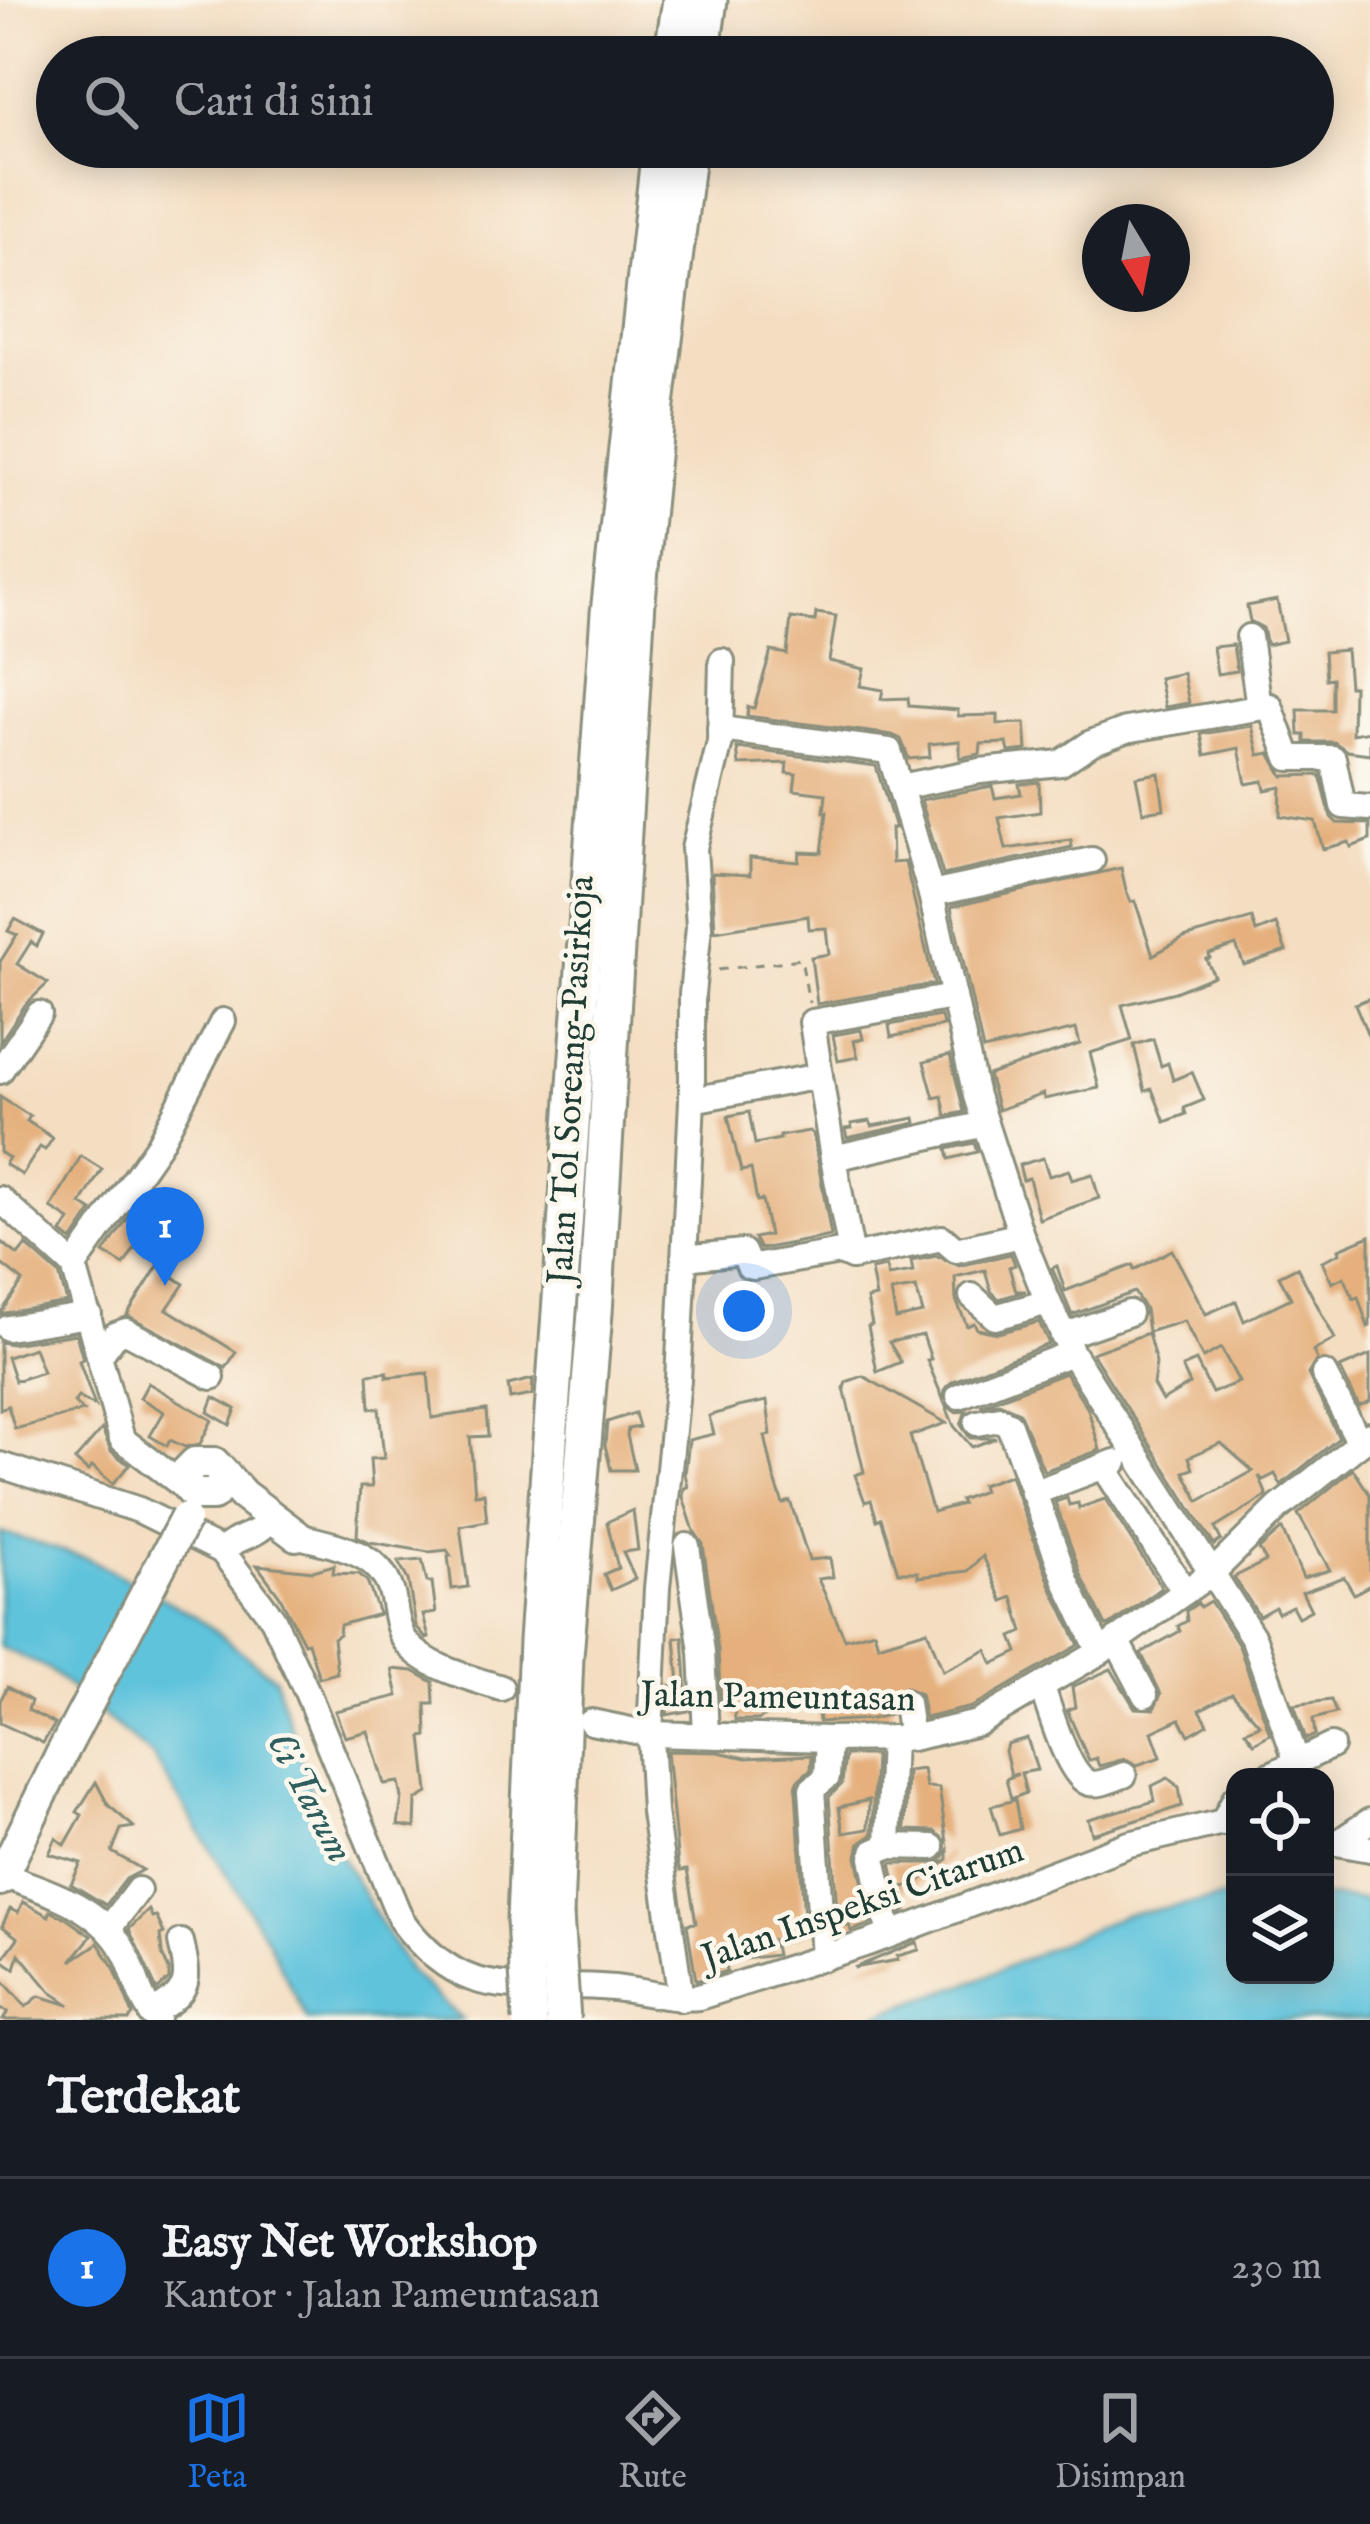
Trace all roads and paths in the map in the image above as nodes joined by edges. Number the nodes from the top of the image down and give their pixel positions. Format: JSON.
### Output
{"nodes":[{"id":1,"x":680,"y":0,"type":"edge"},
{"id":2,"x":710,"y":0,"type":"edge"},
{"id":3,"x":674,"y":36,"type":"edge"},
{"id":4,"x":705,"y":36,"type":"edge"},
{"id":5,"x":657,"y":168,"type":"edge"},
{"id":6,"x":686,"y":168,"type":"edge"},
{"id":7,"x":1249,"y":638,"type":"dead end"},
{"id":8,"x":722,"y":661,"type":"dead end"},
{"id":9,"x":1259,"y":707,"type":"junction"},
{"id":10,"x":720,"y":730,"type":"junction"},
{"id":11,"x":900,"y":787,"type":"junction"},
{"id":12,"x":1370,"y":808,"type":"edge"},
{"id":13,"x":1092,"y":860,"type":"dead end"},
{"id":14,"x":931,"y":894,"type":"junction"},
{"id":15,"x":694,"y":974,"type":"junction"},
{"id":16,"x":952,"y":997,"type":"junction"},
{"id":17,"x":39,"y":1014,"type":"dead end"},
{"id":18,"x":223,"y":1021,"type":"dead end"},
{"id":19,"x":812,"y":1022,"type":"junction"},
{"id":20,"x":0,"y":1071,"type":"edge"},
{"id":21,"x":820,"y":1076,"type":"junction"},
{"id":22,"x":692,"y":1100,"type":"junction"},
{"id":23,"x":986,"y":1124,"type":"junction"},
{"id":24,"x":833,"y":1158,"type":"junction"},
{"id":25,"x":0,"y":1199,"type":"edge"},
{"id":26,"x":1021,"y":1235,"type":"junction"},
{"id":27,"x":852,"y":1257,"type":"junction"},
{"id":28,"x":684,"y":1258,"type":"junction"},
{"id":29,"x":74,"y":1266,"type":"junction"},
{"id":30,"x":972,"y":1297,"type":"dead end"},
{"id":31,"x":1048,"y":1302,"type":"junction"},
{"id":32,"x":1129,"y":1313,"type":"dead end"},
{"id":33,"x":89,"y":1315,"type":"junction"},
{"id":34,"x":8,"y":1328,"type":"dead end"},
{"id":35,"x":1068,"y":1345,"type":"junction"},
{"id":36,"x":101,"y":1354,"type":"junction"},
{"id":37,"x":1324,"y":1374,"type":"dead end"},
{"id":38,"x":212,"y":1377,"type":"dead end"},
{"id":39,"x":959,"y":1396,"type":"dead end"},
{"id":40,"x":977,"y":1423,"type":"dead end"},
{"id":41,"x":1365,"y":1439,"type":"edge"},
{"id":42,"x":1137,"y":1453,"type":"junction"},
{"id":43,"x":0,"y":1465,"type":"edge"},
{"id":44,"x":1103,"y":1467,"type":"junction"},
{"id":45,"x":198,"y":1493,"type":"junction"},
{"id":46,"x":1033,"y":1493,"type":"junction"},
{"id":47,"x":277,"y":1527,"type":"junction"},
{"id":48,"x":687,"y":1546,"type":"dead end"},
{"id":49,"x":222,"y":1551,"type":"junction"},
{"id":50,"x":1213,"y":1572,"type":"junction"},
{"id":51,"x":1185,"y":1592,"type":"junction"},
{"id":52,"x":1108,"y":1646,"type":"junction"},
{"id":53,"x":1042,"y":1687,"type":"junction"},
{"id":54,"x":501,"y":1688,"type":"dead end"},
{"id":55,"x":1145,"y":1695,"type":"dead end"},
{"id":56,"x":906,"y":1703,"type":"dead end"},
{"id":57,"x":591,"y":1722,"type":"dead end"},
{"id":58,"x":650,"y":1734,"type":"junction"},
{"id":59,"x":706,"y":1734,"type":"junction"},
{"id":60,"x":901,"y":1738,"type":"junction"},
{"id":61,"x":829,"y":1739,"type":"junction"},
{"id":62,"x":1331,"y":1746,"type":"dead end"},
{"id":63,"x":1297,"y":1762,"type":"junction"},
{"id":64,"x":1285,"y":1768,"type":"edge"},
{"id":65,"x":1124,"y":1774,"type":"dead end"},
{"id":66,"x":1370,"y":1821,"type":"edge"},
{"id":67,"x":1226,"y":1825,"type":"edge"},
{"id":68,"x":1334,"y":1840,"type":"edge"},
{"id":69,"x":1334,"y":1843,"type":"edge"},
{"id":70,"x":888,"y":1846,"type":"junction"},
{"id":71,"x":932,"y":1847,"type":"dead end"},
{"id":72,"x":1370,"y":1849,"type":"edge"},
{"id":73,"x":1,"y":1876,"type":"edge"},
{"id":74,"x":138,"y":1890,"type":"dead end"},
{"id":75,"x":540,"y":1917,"type":"junction"},
{"id":76,"x":110,"y":1927,"type":"junction"},
{"id":77,"x":890,"y":1935,"type":"junction"},
{"id":78,"x":181,"y":1942,"type":"dead end"},
{"id":79,"x":823,"y":1958,"type":"junction"},
{"id":80,"x":681,"y":1999,"type":"junction"},
{"id":81,"x":154,"y":2017,"type":"edge"},
{"id":82,"x":530,"y":2020,"type":"edge"},
{"id":83,"x":563,"y":2020,"type":"edge"}],
"edges":[{"from":1,"to":3,"type":"highway"},
{"from":2,"to":4,"type":"highway"},
{"from":5,"to":75,"type":"highway","name":"Jalan Tol Soreang–Pasirkoja"},
{"from":6,"to":75,"type":"highway","name":"Jalan Tol Soreang–Pasirkoja"},
{"from":7,"to":9,"type":"street"},
{"from":8,"to":10,"type":"street"},
{"from":9,"to":11,"type":"street"},
{"from":9,"to":12,"type":"street"},
{"from":10,"to":11,"type":"street"},
{"from":10,"to":15,"type":"street"},
{"from":11,"to":14,"type":"street"},
{"from":13,"to":14,"type":"street"},
{"from":14,"to":16,"type":"street"},
{"from":15,"to":19,"type":"path"},
{"from":15,"to":22,"type":"street"},
{"from":16,"to":19,"type":"street"},
{"from":16,"to":23,"type":"street"},
{"from":17,"to":20,"type":"street"},
{"from":18,"to":29,"type":"street"},
{"from":19,"to":21,"type":"street"},
{"from":21,"to":22,"type":"street"},
{"from":21,"to":24,"type":"street"},
{"from":22,"to":28,"type":"street"},
{"from":23,"to":24,"type":"street"},
{"from":23,"to":26,"type":"street"},
{"from":24,"to":27,"type":"street"},
{"from":25,"to":29,"type":"street"},
{"from":26,"to":27,"type":"street"},
{"from":26,"to":31,"type":"street"},
{"from":27,"to":28,"type":"street"},
{"from":28,"to":58,"type":"street"},
{"from":29,"to":33,"type":"street"},
{"from":30,"to":31,"type":"street"},
{"from":31,"to":35,"type":"street"},
{"from":32,"to":35,"type":"street"},
{"from":33,"to":34,"type":"street"},
{"from":33,"to":36,"type":"street"},
{"from":35,"to":39,"type":"street"},
{"from":35,"to":42,"type":"street"},
{"from":36,"to":38,"type":"street"},
{"from":36,"to":45,"type":"street"},
{"from":37,"to":41,"type":"street"},
{"from":40,"to":46,"type":"street"},
{"from":41,"to":50,"type":"street","name":"Jalan Pameuntasan"},
{"from":42,"to":44,"type":"street"},
{"from":42,"to":50,"type":"street"},
{"from":43,"to":49,"type":"street","name":"Jalan Inspeksi Citarum"},
{"from":44,"to":46,"type":"street"},
{"from":44,"to":51,"type":"street"},
{"from":45,"to":47,"type":"main road"},
{"from":45,"to":73,"type":"main road","bridge":true},
{"from":46,"to":52,"type":"street"},
{"from":47,"to":49,"type":"street"},
{"from":47,"to":54,"type":"street"},
{"from":48,"to":59,"type":"street"},
{"from":49,"to":80,"type":"street","name":"Jalan Inspeksi Citarum"},
{"from":50,"to":51,"type":"street","name":"Jalan Pameuntasan"},
{"from":50,"to":63,"type":"street"},
{"from":51,"to":52,"type":"street","name":"Jalan Pameuntasan"},
{"from":52,"to":53,"type":"street","name":"Jalan Pameuntasan"},
{"from":52,"to":55,"type":"street"},
{"from":53,"to":60,"type":"street","name":"Jalan Pameuntasan"},
{"from":53,"to":65,"type":"street"},
{"from":56,"to":60,"type":"street"},
{"from":57,"to":58,"type":"street","name":"Jalan Pameuntasan"},
{"from":58,"to":59,"type":"street","name":"Jalan Pameuntasan"},
{"from":58,"to":80,"type":"street"},
{"from":59,"to":61,"type":"street","name":"Jalan Pameuntasan"},
{"from":60,"to":61,"type":"street","name":"Jalan Pameuntasan"},
{"from":60,"to":70,"type":"street"},
{"from":61,"to":79,"type":"street"},
{"from":62,"to":63,"type":"street"},
{"from":63,"to":64,"type":"street"},
{"from":66,"to":68,"type":"street"},
{"from":67,"to":77,"type":"street","name":"Jalan Inspeksi Citarum"},
{"from":69,"to":72,"type":"street"},
{"from":70,"to":71,"type":"street"},
{"from":70,"to":77,"type":"street"},
{"from":73,"to":76,"type":"street"},
{"from":74,"to":76,"type":"street"},
{"from":75,"to":82,"type":"highway","name":"Jalan Tol Soreang–Pasirkoja","bridge":true},
{"from":75,"to":83,"type":"highway","name":"Jalan Tol Soreang–Pasirkoja","bridge":true},
{"from":76,"to":81,"type":"street"},
{"from":77,"to":79,"type":"street","name":"Jalan Inspeksi Citarum"},
{"from":78,"to":81,"type":"street"},
{"from":79,"to":80,"type":"street","name":"Jalan Inspeksi Citarum"}]}
